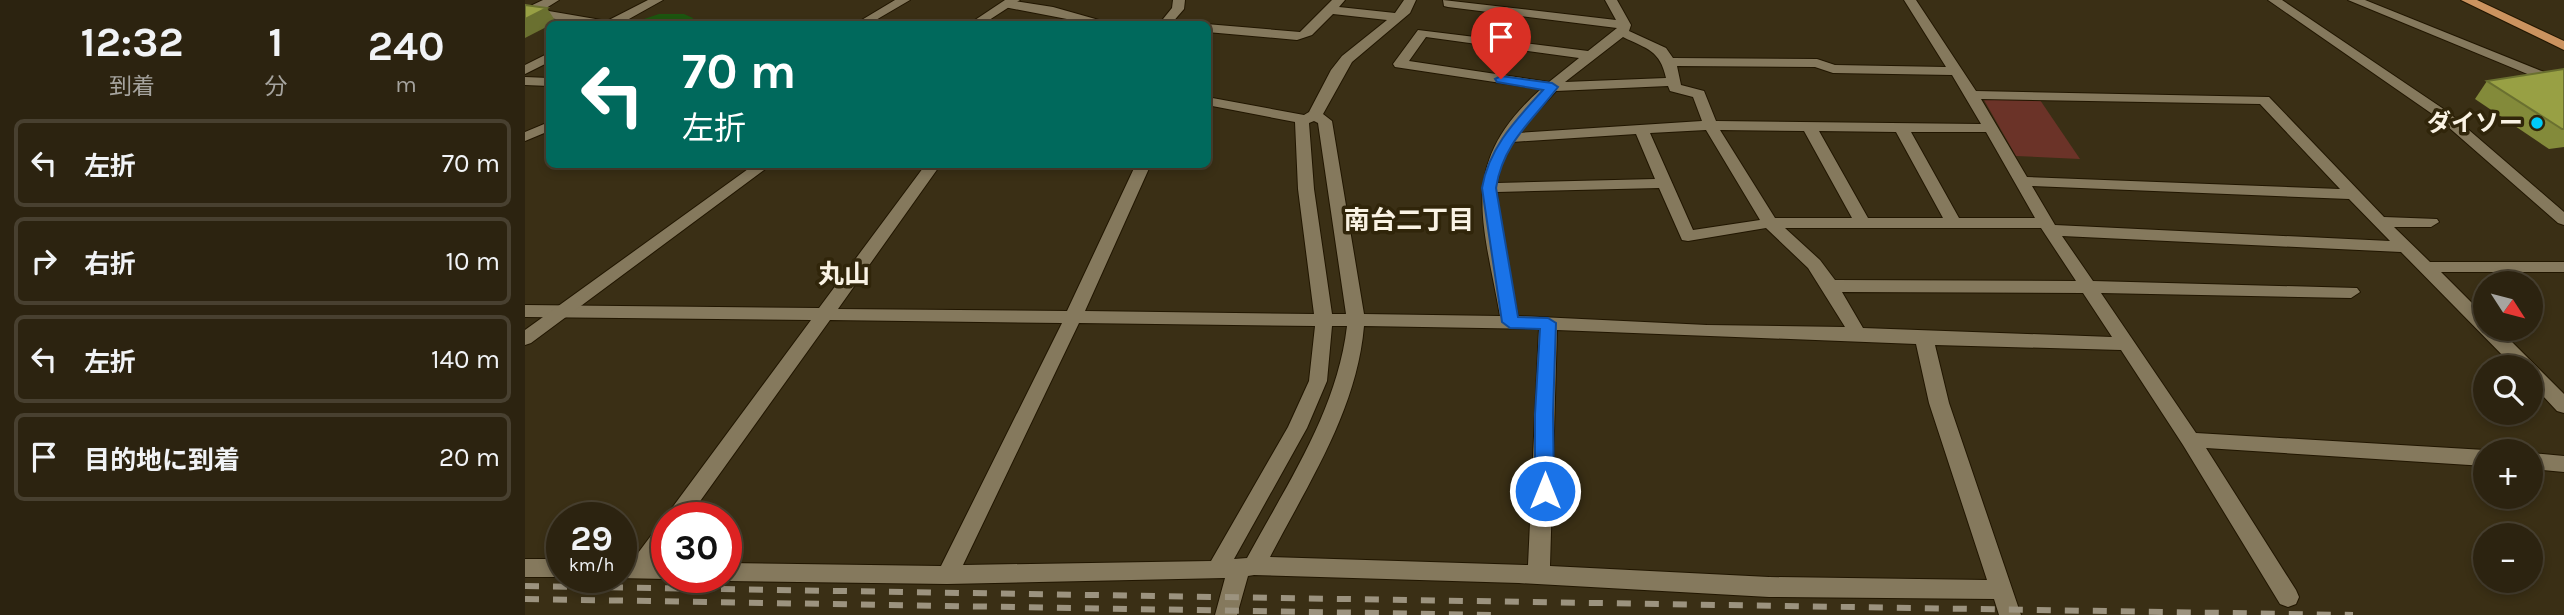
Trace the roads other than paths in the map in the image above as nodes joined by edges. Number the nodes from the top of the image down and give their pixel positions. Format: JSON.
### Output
{"nodes":[{"id":1,"x":553,"y":0,"type":"edge"},
{"id":2,"x":657,"y":0,"type":"edge"},
{"id":3,"x":904,"y":0,"type":"edge"},
{"id":4,"x":1179,"y":0,"type":"edge"},
{"id":5,"x":1339,"y":0,"type":"edge"},
{"id":6,"x":1410,"y":0,"type":"edge"},
{"id":7,"x":1449,"y":0,"type":"edge"},
{"id":8,"x":1611,"y":0,"type":"edge"},
{"id":9,"x":1910,"y":0,"type":"edge"},
{"id":10,"x":2274,"y":0,"type":"edge"},
{"id":11,"x":2354,"y":0,"type":"edge"},
{"id":12,"x":2470,"y":0,"type":"edge"},
{"id":13,"x":1011,"y":2,"type":"edge"},
{"id":14,"x":1329,"y":10,"type":"junction"},
{"id":15,"x":1397,"y":17,"type":"junction"},
{"id":16,"x":586,"y":21,"type":"edge"},
{"id":17,"x":617,"y":21,"type":"edge"},
{"id":18,"x":866,"y":21,"type":"edge"},
{"id":19,"x":980,"y":21,"type":"edge"},
{"id":20,"x":1091,"y":21,"type":"edge"},
{"id":21,"x":1168,"y":21,"type":"edge"},
{"id":22,"x":1211,"y":28,"type":"edge"},
{"id":23,"x":1623,"y":28,"type":"junction"},
{"id":24,"x":2564,"y":46,"type":"edge"},
{"id":25,"x":1590,"y":55,"type":"junction"},
{"id":26,"x":546,"y":59,"type":"edge"},
{"id":27,"x":1669,"y":62,"type":"junction"},
{"id":28,"x":525,"y":70,"type":"edge"},
{"id":29,"x":1955,"y":71,"type":"junction"},
{"id":30,"x":525,"y":82,"type":"edge"},
{"id":31,"x":546,"y":82,"type":"edge"},
{"id":32,"x":1672,"y":82,"type":"junction"},
{"id":33,"x":2564,"y":85,"type":"edge"},
{"id":34,"x":1552,"y":87,"type":"junction"},
{"id":35,"x":1971,"y":95,"type":"junction"},
{"id":36,"x":1211,"y":102,"type":"edge"},
{"id":37,"x":1309,"y":117,"type":"junction"},
{"id":38,"x":1710,"y":125,"type":"junction"},
{"id":39,"x":546,"y":127,"type":"edge"},
{"id":40,"x":1809,"y":127,"type":"junction"},
{"id":41,"x":1990,"y":128,"type":"junction"},
{"id":42,"x":1641,"y":129,"type":"junction"},
{"id":43,"x":1902,"y":129,"type":"junction"},
{"id":44,"x":525,"y":137,"type":"edge"},
{"id":45,"x":1507,"y":138,"type":"junction"},
{"id":46,"x":760,"y":168,"type":"edge"},
{"id":47,"x":931,"y":168,"type":"edge"},
{"id":48,"x":1142,"y":168,"type":"edge"},
{"id":49,"x":2021,"y":181,"type":"junction"},
{"id":50,"x":1664,"y":183,"type":"junction"},
{"id":51,"x":1489,"y":188,"type":"junction"},
{"id":52,"x":2353,"y":194,"type":"junction"},
{"id":53,"x":2564,"y":220,"type":"edge"},
{"id":54,"x":2380,"y":222,"type":"junction"},
{"id":55,"x":2431,"y":222,"type":"dead end"},
{"id":56,"x":1770,"y":223,"type":"junction"},
{"id":57,"x":1863,"y":224,"type":"junction"},
{"id":58,"x":1954,"y":224,"type":"junction"},
{"id":59,"x":2048,"y":226,"type":"junction"},
{"id":60,"x":2404,"y":247,"type":"junction"},
{"id":61,"x":2425,"y":267,"type":"junction"},
{"id":62,"x":2564,"y":267,"type":"edge"},
{"id":63,"x":1830,"y":286,"type":"junction"},
{"id":64,"x":2088,"y":287,"type":"junction"},
{"id":65,"x":2351,"y":292,"type":"dead end"},
{"id":66,"x":525,"y":311,"type":"edge"},
{"id":67,"x":564,"y":312,"type":"junction"},
{"id":68,"x":827,"y":315,"type":"junction"},
{"id":69,"x":2473,"y":315,"type":"edge"},
{"id":70,"x":1074,"y":316,"type":"junction"},
{"id":71,"x":1324,"y":321,"type":"junction"},
{"id":72,"x":1356,"y":321,"type":"junction"},
{"id":73,"x":1510,"y":322,"type":"junction"},
{"id":74,"x":1548,"y":323,"type":"junction"},
{"id":75,"x":1857,"y":333,"type":"junction"},
{"id":76,"x":1924,"y":338,"type":"junction"},
{"id":77,"x":525,"y":339,"type":"edge"},
{"id":78,"x":2499,"y":341,"type":"edge"},
{"id":79,"x":2126,"y":344,"type":"junction"},
{"id":80,"x":2514,"y":355,"type":"edge"},
{"id":81,"x":2543,"y":384,"type":"edge"},
{"id":82,"x":2564,"y":406,"type":"edge"},
{"id":83,"x":2190,"y":440,"type":"junction"},
{"id":84,"x":2473,"y":457,"type":"edge"},
{"id":85,"x":2543,"y":462,"type":"edge"},
{"id":86,"x":2564,"y":464,"type":"edge"},
{"id":87,"x":688,"y":502,"type":"edge"},
{"id":88,"x":651,"y":547,"type":"edge"},
{"id":89,"x":637,"y":562,"type":"edge"},
{"id":90,"x":1238,"y":567,"type":"junction"},
{"id":91,"x":525,"y":568,"type":"edge"},
{"id":92,"x":546,"y":568,"type":"edge"},
{"id":93,"x":742,"y":572,"type":"edge"},
{"id":94,"x":947,"y":575,"type":"junction"},
{"id":95,"x":1538,"y":575,"type":"junction"},
{"id":96,"x":2001,"y":590,"type":"junction"},
{"id":97,"x":2288,"y":597,"type":"dead end"},
{"id":98,"x":1226,"y":615,"type":"edge"},
{"id":99,"x":2010,"y":615,"type":"edge"}],
"edges":[{"from":1,"to":16,"type":"street"},
{"from":2,"to":17,"type":"street"},
{"from":3,"to":18,"type":"street"},
{"from":4,"to":21,"type":"street"},
{"from":5,"to":14,"type":"street"},
{"from":6,"to":15,"type":"street"},
{"from":7,"to":23,"type":"street"},
{"from":8,"to":23,"type":"street"},
{"from":9,"to":29,"type":"street"},
{"from":10,"to":53,"type":"street"},
{"from":11,"to":33,"type":"street"},
{"from":12,"to":24,"type":"main road"},
{"from":13,"to":19,"type":"street"},
{"from":13,"to":20,"type":"street"},
{"from":14,"to":15,"type":"street"},
{"from":14,"to":22,"type":"street"},
{"from":15,"to":37,"type":"street"},
{"from":23,"to":25,"type":"street"},
{"from":23,"to":27,"type":"street"},
{"from":25,"to":34,"type":"street"},
{"from":25,"to":34,"type":"street"},
{"from":26,"to":28,"type":"street"},
{"from":27,"to":29,"type":"street"},
{"from":27,"to":32,"type":"street"},
{"from":29,"to":35,"type":"street"},
{"from":30,"to":31,"type":"street"},
{"from":32,"to":34,"type":"street"},
{"from":32,"to":38,"type":"street"},
{"from":34,"to":45,"type":"street"},
{"from":35,"to":41,"type":"street"},
{"from":35,"to":52,"type":"street"},
{"from":36,"to":37,"type":"street"},
{"from":37,"to":71,"type":"street"},
{"from":37,"to":72,"type":"street"},
{"from":38,"to":40,"type":"street"},
{"from":38,"to":42,"type":"street"},
{"from":38,"to":56,"type":"street"},
{"from":39,"to":44,"type":"street"},
{"from":40,"to":43,"type":"street"},
{"from":40,"to":57,"type":"street"},
{"from":41,"to":43,"type":"street"},
{"from":41,"to":49,"type":"street"},
{"from":42,"to":45,"type":"street"},
{"from":42,"to":50,"type":"street"},
{"from":43,"to":58,"type":"street"},
{"from":45,"to":51,"type":"street"},
{"from":46,"to":67,"type":"street"},
{"from":47,"to":68,"type":"street"},
{"from":48,"to":70,"type":"street"},
{"from":49,"to":52,"type":"street"},
{"from":49,"to":59,"type":"street"},
{"from":50,"to":51,"type":"street"},
{"from":50,"to":56,"type":"street"},
{"from":51,"to":73,"type":"street"},
{"from":52,"to":54,"type":"street"},
{"from":54,"to":55,"type":"street"},
{"from":54,"to":60,"type":"street"},
{"from":56,"to":57,"type":"street"},
{"from":56,"to":63,"type":"street"},
{"from":57,"to":58,"type":"street"},
{"from":58,"to":59,"type":"street"},
{"from":59,"to":60,"type":"street"},
{"from":59,"to":64,"type":"street"},
{"from":60,"to":61,"type":"street"},
{"from":61,"to":62,"type":"street"},
{"from":61,"to":69,"type":"street"},
{"from":63,"to":64,"type":"street"},
{"from":63,"to":75,"type":"street"},
{"from":64,"to":65,"type":"street"},
{"from":64,"to":79,"type":"street"},
{"from":66,"to":67,"type":"street"},
{"from":67,"to":68,"type":"street"},
{"from":67,"to":77,"type":"street"},
{"from":68,"to":70,"type":"street"},
{"from":68,"to":87,"type":"street"},
{"from":70,"to":71,"type":"street"},
{"from":70,"to":94,"type":"street"},
{"from":71,"to":72,"type":"street"},
{"from":71,"to":90,"type":"street"},
{"from":72,"to":73,"type":"street"},
{"from":72,"to":90,"type":"street"},
{"from":73,"to":74,"type":"street"},
{"from":74,"to":75,"type":"street"},
{"from":74,"to":95,"type":"street"},
{"from":75,"to":76,"type":"street"},
{"from":76,"to":79,"type":"street"},
{"from":76,"to":96,"type":"street"},
{"from":78,"to":80,"type":"street"},
{"from":79,"to":83,"type":"street"},
{"from":81,"to":82,"type":"street"},
{"from":83,"to":84,"type":"street"},
{"from":83,"to":97,"type":"street"},
{"from":85,"to":86,"type":"street"},
{"from":88,"to":89,"type":"street"},
{"from":90,"to":94,"type":"street"},
{"from":90,"to":95,"type":"street"},
{"from":90,"to":98,"type":"street"},
{"from":91,"to":92,"type":"street"},
{"from":93,"to":94,"type":"street"},
{"from":95,"to":96,"type":"street"},
{"from":96,"to":99,"type":"street"}]}
